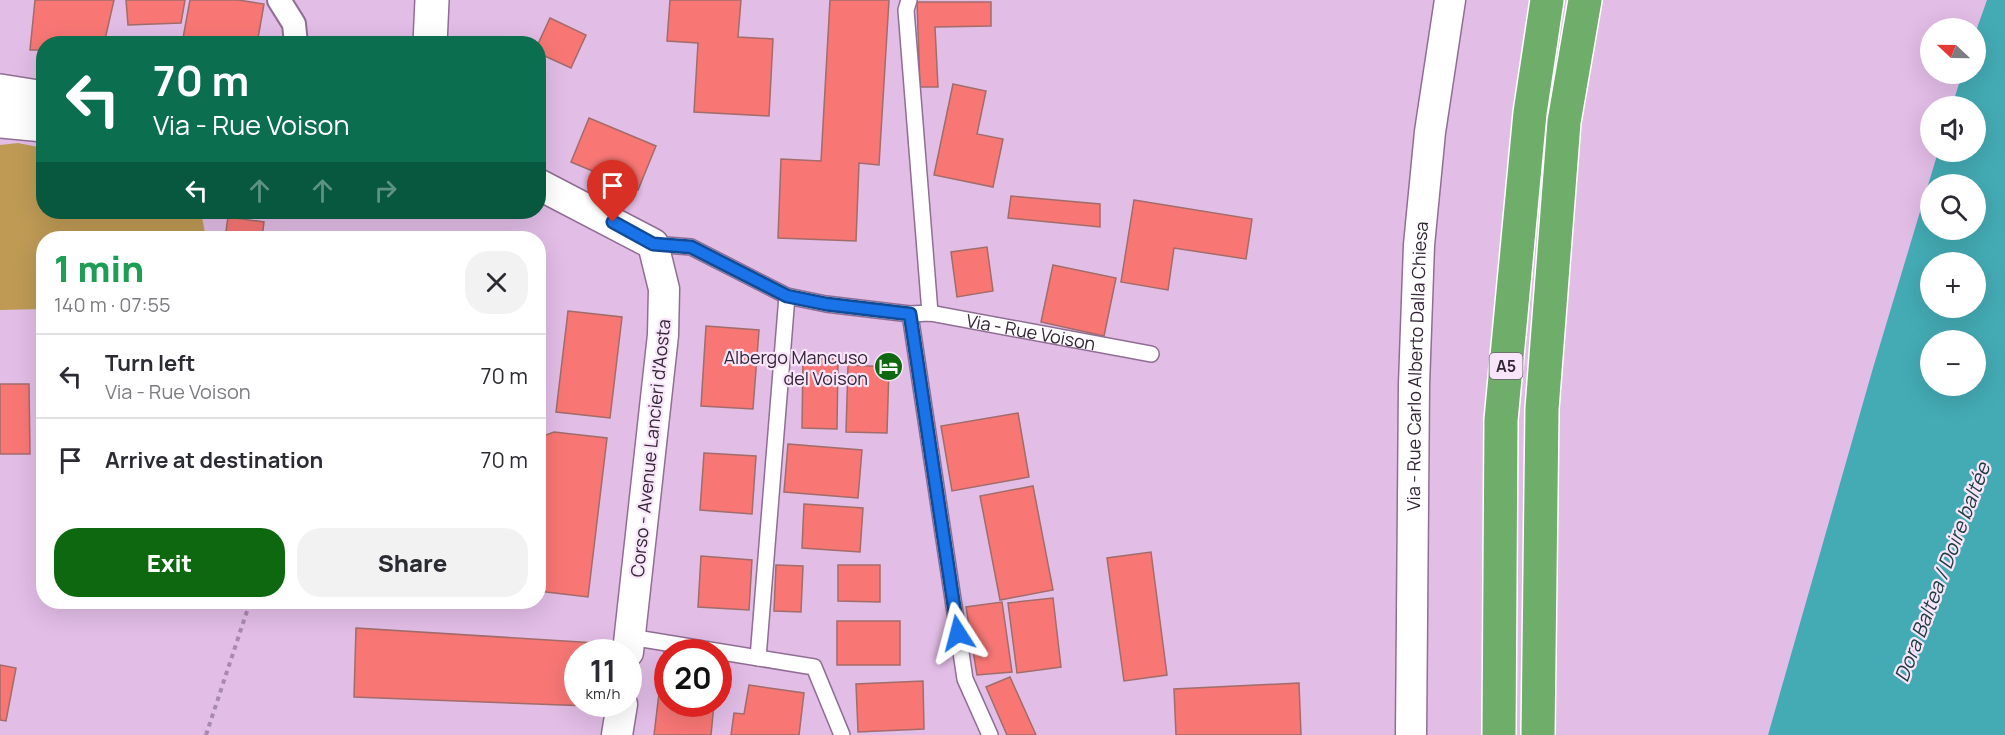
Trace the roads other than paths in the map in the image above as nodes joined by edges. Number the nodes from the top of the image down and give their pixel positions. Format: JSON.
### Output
{"nodes":[{"id":1,"x":279,"y":0,"type":"edge"},
{"id":2,"x":432,"y":0,"type":"edge"},
{"id":3,"x":446,"y":0,"type":"edge"},
{"id":4,"x":909,"y":0,"type":"edge"},
{"id":5,"x":1450,"y":0,"type":"edge"},
{"id":6,"x":1547,"y":0,"type":"edge"},
{"id":7,"x":1585,"y":0,"type":"edge"},
{"id":8,"x":295,"y":36,"type":"edge"},
{"id":9,"x":430,"y":36,"type":"edge"},
{"id":10,"x":445,"y":36,"type":"edge"},
{"id":11,"x":546,"y":188,"type":"edge"},
{"id":12,"x":653,"y":244,"type":"junction"},
{"id":13,"x":787,"y":296,"type":"junction"},
{"id":14,"x":930,"y":313,"type":"junction"},
{"id":15,"x":910,"y":314,"type":"junction"},
{"id":16,"x":1151,"y":354,"type":"dead end"},
{"id":17,"x":630,"y":639,"type":"edge"},
{"id":18,"x":642,"y":646,"type":"edge"},
{"id":19,"x":758,"y":658,"type":"junction"},
{"id":20,"x":620,"y":717,"type":"edge"},
{"id":21,"x":617,"y":735,"type":"edge"},
{"id":22,"x":842,"y":735,"type":"edge"},
{"id":23,"x":990,"y":735,"type":"edge"},
{"id":24,"x":1412,"y":735,"type":"edge"},
{"id":25,"x":1499,"y":735,"type":"edge"},
{"id":26,"x":1538,"y":735,"type":"edge"}],
"edges":[{"from":1,"to":8,"type":"street"},
{"from":2,"to":9,"type":"street"},
{"from":3,"to":10,"type":"street"},
{"from":4,"to":14,"type":"lane"},
{"from":5,"to":24,"type":"street","name":"Via - Rue Carlo Alberto Dalla Chiesa"},
{"from":6,"to":25,"type":"highway","number":"A5"},
{"from":7,"to":26,"type":"highway","number":"A5"},
{"from":11,"to":12,"type":"street","name":"Via - Rue Voison"},
{"from":12,"to":13,"type":"lane","name":"Via - Rue Voison"},
{"from":12,"to":17,"type":"street","name":"Corso - Avenue Lancieri d'Aosta"},
{"from":13,"to":15,"type":"lane","name":"Via - Rue Voison"},
{"from":13,"to":19,"type":"lane"},
{"from":14,"to":15,"type":"lane","name":"Via - Rue Voison"},
{"from":14,"to":16,"type":"lane","name":"Via - Rue Voison"},
{"from":15,"to":23,"type":"lane"},
{"from":18,"to":19,"type":"lane"},
{"from":19,"to":22,"type":"lane"},
{"from":20,"to":21,"type":"street"}]}
